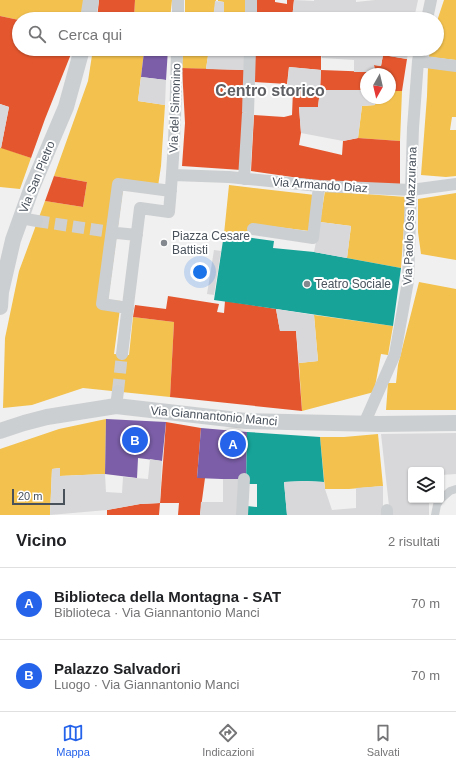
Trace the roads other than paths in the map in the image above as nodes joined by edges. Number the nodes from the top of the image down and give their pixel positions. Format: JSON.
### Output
{"nodes":[{"id":1,"x":91,"y":0,"type":"edge"},
{"id":2,"x":178,"y":0,"type":"edge"},
{"id":3,"x":252,"y":0,"type":"edge"},
{"id":4,"x":431,"y":0,"type":"edge"},
{"id":5,"x":89,"y":12,"type":"edge"},
{"id":6,"x":178,"y":12,"type":"edge"},
{"id":7,"x":251,"y":12,"type":"edge"},
{"id":8,"x":428,"y":12,"type":"edge"},
{"id":9,"x":80,"y":56,"type":"edge"},
{"id":10,"x":177,"y":56,"type":"edge"},
{"id":11,"x":250,"y":56,"type":"edge"},
{"id":12,"x":419,"y":56,"type":"edge"},
{"id":13,"x":418,"y":61,"type":"junction"},
{"id":14,"x":456,"y":66,"type":"edge"},
{"id":15,"x":173,"y":170,"type":"junction"},
{"id":16,"x":244,"y":179,"type":"junction"},
{"id":17,"x":456,"y":184,"type":"edge"},
{"id":18,"x":319,"y":186,"type":"junction"},
{"id":19,"x":411,"y":190,"type":"junction"},
{"id":20,"x":171,"y":191,"type":"junction"},
{"id":21,"x":21,"y":218,"type":"junction"},
{"id":22,"x":37,"y":221,"type":"tunnel mouth"},
{"id":23,"x":253,"y":229,"type":"dead end"},
{"id":24,"x":117,"y":233,"type":"tunnel mouth"},
{"id":25,"x":137,"y":235,"type":"junction"},
{"id":26,"x":0,"y":307,"type":"edge"},
{"id":27,"x":128,"y":308,"type":"junction"},
{"id":28,"x":122,"y":354,"type":"tunnel mouth"},
{"id":29,"x":456,"y":423,"type":"edge"},
{"id":30,"x":364,"y":424,"type":"junction"},
{"id":31,"x":0,"y":431,"type":"edge"},
{"id":32,"x":244,"y":479,"type":"dead end"},
{"id":33,"x":456,"y":489,"type":"edge"},
{"id":34,"x":444,"y":497,"type":"edge"},
{"id":35,"x":439,"y":503,"type":"edge"},
{"id":36,"x":242,"y":515,"type":"edge"},
{"id":37,"x":435,"y":515,"type":"edge"}],
"edges":[{"from":1,"to":5,"type":"street"},
{"from":2,"to":6,"type":"street"},
{"from":3,"to":7,"type":"street"},
{"from":4,"to":8,"type":"street"},
{"from":9,"to":21,"type":"street","name":"Via San Pietro"},
{"from":10,"to":15,"type":"street","name":"Via del Simonino"},
{"from":11,"to":16,"type":"street"},
{"from":12,"to":13,"type":"street","name":"Via Paolo Oss Mazzurana"},
{"from":13,"to":14,"type":"street"},
{"from":13,"to":19,"type":"street","name":"Via Paolo Oss Mazzurana"},
{"from":15,"to":16,"type":"street","name":"Via Armando Diaz"},
{"from":15,"to":20,"type":"street"},
{"from":16,"to":18,"type":"street","name":"Via Armando Diaz"},
{"from":17,"to":19,"type":"street","name":"Via Armando Diaz"},
{"from":18,"to":19,"type":"street","name":"Via Armando Diaz"},
{"from":18,"to":23,"type":"street"},
{"from":19,"to":30,"type":"street","name":"Via Paolo Oss Mazzurana"},
{"from":20,"to":25,"type":"street"},
{"from":20,"to":27,"type":"street"},
{"from":21,"to":22,"type":"street"},
{"from":21,"to":26,"type":"street","name":"Via San Pietro"},
{"from":24,"to":25,"type":"street"},
{"from":25,"to":27,"type":"street"},
{"from":27,"to":28,"type":"street"},
{"from":29,"to":30,"type":"street","name":"Via Giannantonio Manci"},
{"from":30,"to":31,"type":"street","name":"Via Giannantonio Manci"},
{"from":32,"to":36,"type":"street"},
{"from":33,"to":34,"type":"lane"},
{"from":35,"to":37,"type":"lane"}]}
